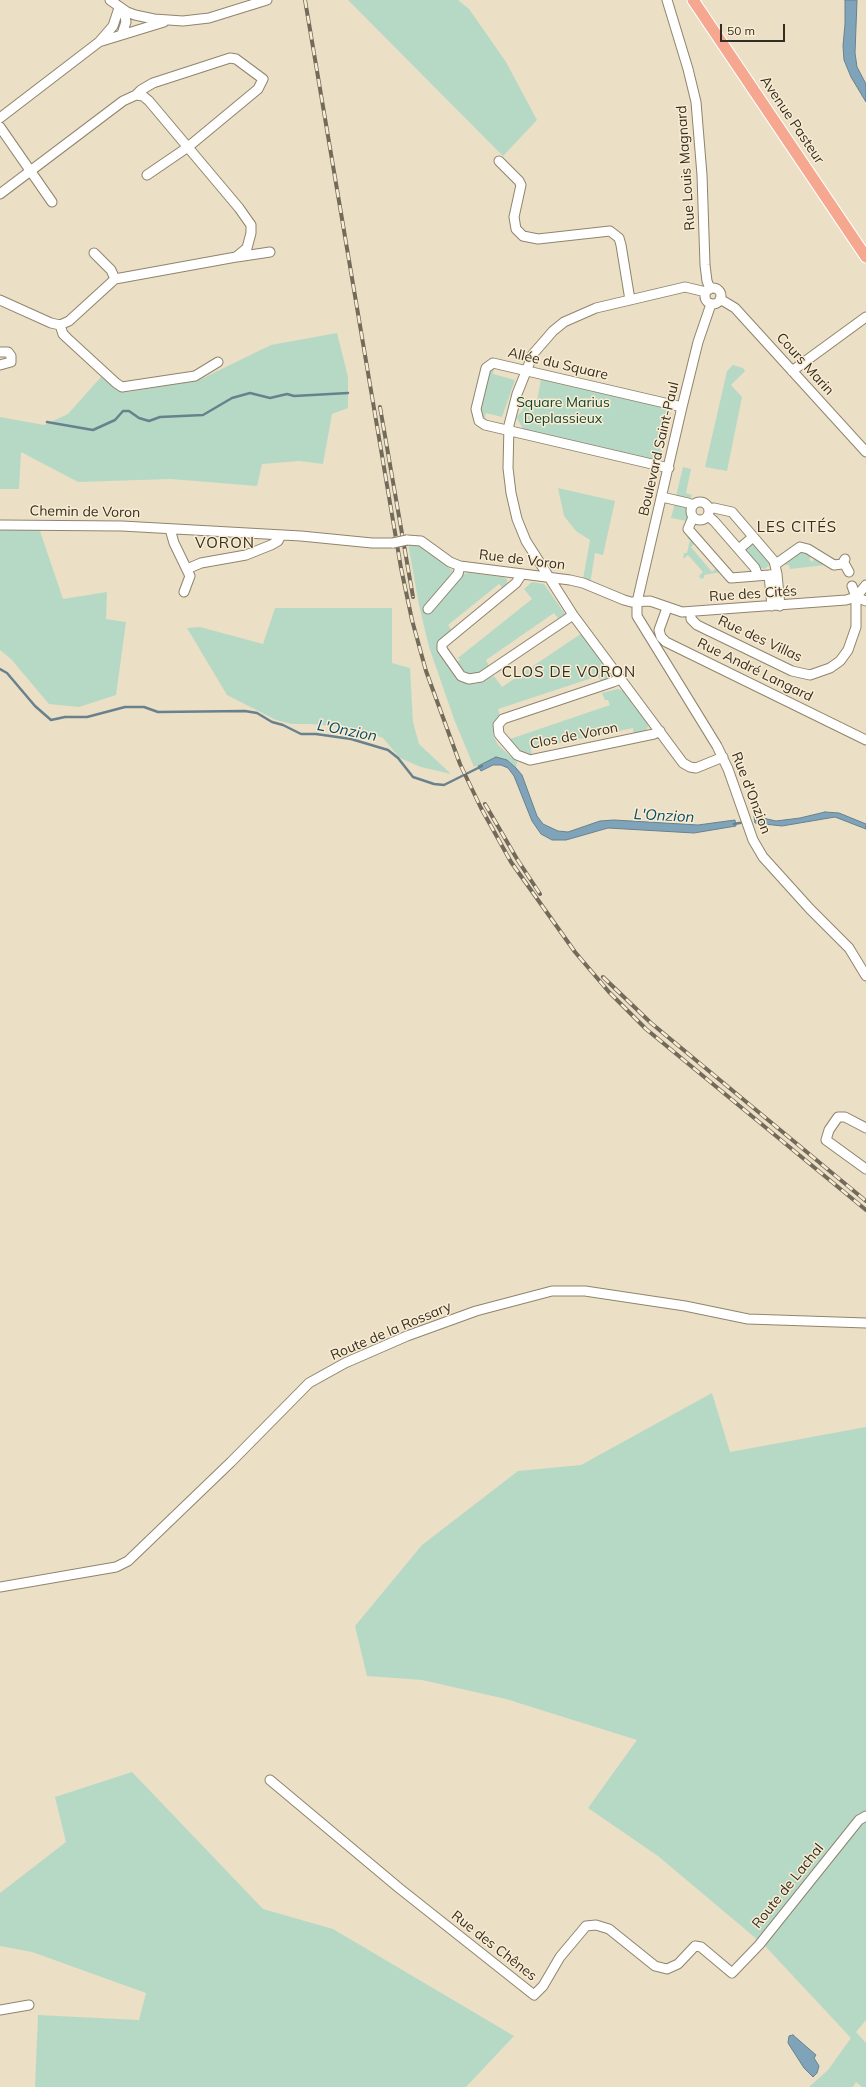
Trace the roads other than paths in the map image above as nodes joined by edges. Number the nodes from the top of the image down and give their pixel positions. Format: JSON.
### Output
{"nodes":[{"id":1,"x":110,"y":0,"type":"edge"},
{"id":2,"x":267,"y":0,"type":"edge"},
{"id":3,"x":667,"y":0,"type":"edge"},
{"id":4,"x":693,"y":0,"type":"edge"},
{"id":5,"x":121,"y":9,"type":"junction"},
{"id":6,"x":168,"y":20,"type":"junction"},
{"id":7,"x":122,"y":34,"type":"junction"},
{"id":8,"x":99,"y":42,"type":"junction"},
{"id":9,"x":136,"y":95,"type":"junction"},
{"id":10,"x":0,"y":118,"type":"edge"},
{"id":11,"x":0,"y":127,"type":"edge"},
{"id":12,"x":188,"y":147,"type":"junction"},
{"id":13,"x":499,"y":161,"type":"dead end"},
{"id":14,"x":31,"y":170,"type":"junction"},
{"id":15,"x":147,"y":175,"type":"dead end"},
{"id":16,"x":0,"y":194,"type":"edge"},
{"id":17,"x":52,"y":202,"type":"dead end"},
{"id":18,"x":270,"y":252,"type":"dead end"},
{"id":19,"x":94,"y":253,"type":"dead end"},
{"id":20,"x":236,"y":257,"type":"junction"},
{"id":21,"x":866,"y":257,"type":"edge"},
{"id":22,"x":114,"y":278,"type":"junction"},
{"id":23,"x":708,"y":291,"type":"junction"},
{"id":24,"x":720,"y":298,"type":"junction"},
{"id":25,"x":0,"y":300,"type":"edge"},
{"id":26,"x":630,"y":300,"type":"junction"},
{"id":27,"x":711,"y":304,"type":"junction"},
{"id":28,"x":866,"y":317,"type":"edge"},
{"id":29,"x":60,"y":325,"type":"junction"},
{"id":30,"x":0,"y":352,"type":"edge"},
{"id":31,"x":218,"y":362,"type":"dead end"},
{"id":32,"x":0,"y":365,"type":"edge"},
{"id":33,"x":525,"y":371,"type":"junction"},
{"id":34,"x":792,"y":371,"type":"junction"},
{"id":35,"x":682,"y":407,"type":"junction"},
{"id":36,"x":508,"y":431,"type":"junction"},
{"id":37,"x":866,"y":452,"type":"edge"},
{"id":38,"x":669,"y":468,"type":"junction"},
{"id":39,"x":662,"y":497,"type":"junction"},
{"id":40,"x":693,"y":505,"type":"junction"},
{"id":41,"x":708,"y":512,"type":"junction"},
{"id":42,"x":693,"y":516,"type":"junction"},
{"id":43,"x":0,"y":524,"type":"edge"},
{"id":44,"x":170,"y":528,"type":"junction"},
{"id":45,"x":281,"y":535,"type":"junction"},
{"id":46,"x":753,"y":536,"type":"junction"},
{"id":47,"x":407,"y":540,"type":"joint"},
{"id":48,"x":739,"y":549,"type":"junction"},
{"id":49,"x":776,"y":564,"type":"junction"},
{"id":50,"x":460,"y":566,"type":"junction"},
{"id":51,"x":187,"y":569,"type":"junction"},
{"id":52,"x":849,"y":572,"type":"dead end"},
{"id":53,"x":522,"y":574,"type":"junction"},
{"id":54,"x":773,"y":574,"type":"junction"},
{"id":55,"x":758,"y":576,"type":"junction"},
{"id":56,"x":550,"y":577,"type":"junction"},
{"id":57,"x":866,"y":585,"type":"edge"},
{"id":58,"x":852,"y":586,"type":"dead end"},
{"id":59,"x":184,"y":592,"type":"dead end"},
{"id":60,"x":856,"y":597,"type":"junction"},
{"id":61,"x":866,"y":601,"type":"edge"},
{"id":62,"x":638,"y":602,"type":"junction"},
{"id":63,"x":776,"y":606,"type":"junction"},
{"id":64,"x":667,"y":608,"type":"junction"},
{"id":65,"x":428,"y":610,"type":"dead end"},
{"id":66,"x":691,"y":613,"type":"junction"},
{"id":67,"x":574,"y":615,"type":"junction"},
{"id":68,"x":620,"y":679,"type":"junction"},
{"id":69,"x":660,"y":731,"type":"junction"},
{"id":70,"x":866,"y":740,"type":"edge"},
{"id":71,"x":723,"y":758,"type":"junction"},
{"id":72,"x":866,"y":976,"type":"edge"},
{"id":73,"x":866,"y":1128,"type":"edge"},
{"id":74,"x":866,"y":1169,"type":"edge"},
{"id":75,"x":866,"y":1323,"type":"edge"},
{"id":76,"x":0,"y":1587,"type":"edge"},
{"id":77,"x":270,"y":1780,"type":"dead end"},
{"id":78,"x":866,"y":1816,"type":"edge"},
{"id":79,"x":732,"y":1973,"type":"joint"},
{"id":80,"x":29,"y":2005,"type":"dead end"},
{"id":81,"x":0,"y":2010,"type":"edge"}],
"edges":[{"from":1,"to":5,"type":"street"},
{"from":2,"to":6,"type":"street"},
{"from":3,"to":23,"type":"street","name":"Rue Louis Magnard"},
{"from":4,"to":21,"type":"main road","name":"Avenue Pasteur"},
{"from":5,"to":6,"type":"street"},
{"from":5,"to":7,"type":"street"},
{"from":5,"to":8,"type":"street"},
{"from":6,"to":7,"type":"street"},
{"from":7,"to":8,"type":"street"},
{"from":8,"to":10,"type":"street"},
{"from":9,"to":12,"type":"street"},
{"from":9,"to":12,"type":"street"},
{"from":9,"to":14,"type":"street"},
{"from":11,"to":14,"type":"street"},
{"from":12,"to":15,"type":"street"},
{"from":12,"to":20,"type":"street"},
{"from":13,"to":26,"type":"street"},
{"from":14,"to":16,"type":"street"},
{"from":14,"to":17,"type":"street"},
{"from":18,"to":20,"type":"street"},
{"from":19,"to":22,"type":"street"},
{"from":20,"to":22,"type":"street"},
{"from":22,"to":29,"type":"street"},
{"from":23,"to":24,"type":"street"},
{"from":23,"to":26,"type":"street"},
{"from":23,"to":27,"type":"street"},
{"from":24,"to":27,"type":"street"},
{"from":24,"to":34,"type":"street","name":"Cours Marin"},
{"from":25,"to":29,"type":"street"},
{"from":26,"to":33,"type":"street"},
{"from":27,"to":35,"type":"street","name":"Boulevard Saint-Paul"},
{"from":28,"to":34,"type":"street"},
{"from":29,"to":31,"type":"street"},
{"from":30,"to":32,"type":"street"},
{"from":33,"to":35,"type":"street","name":"Allée du Square"},
{"from":33,"to":36,"type":"street"},
{"from":33,"to":36,"type":"street","name":"Allée du Square"},
{"from":34,"to":37,"type":"street","name":"Cours Marin"},
{"from":35,"to":38,"type":"street","name":"Boulevard Saint-Paul"},
{"from":36,"to":38,"type":"street","name":"Allée du Square"},
{"from":36,"to":56,"type":"street"},
{"from":38,"to":39,"type":"street","name":"Boulevard Saint-Paul"},
{"from":39,"to":40,"type":"street"},
{"from":39,"to":62,"type":"street","name":"Boulevard Saint-Paul"},
{"from":40,"to":41,"type":"street"},
{"from":40,"to":42,"type":"street"},
{"from":41,"to":42,"type":"street"},
{"from":41,"to":46,"type":"street"},
{"from":41,"to":48,"type":"street"},
{"from":42,"to":55,"type":"street"},
{"from":43,"to":44,"type":"street","name":"Chemin de Voron"},
{"from":44,"to":45,"type":"street","name":"Chemin de Voron"},
{"from":44,"to":51,"type":"street"},
{"from":45,"to":47,"type":"street","name":"Chemin de Voron","bridge":true},
{"from":45,"to":51,"type":"street"},
{"from":46,"to":48,"type":"street"},
{"from":46,"to":49,"type":"street"},
{"from":47,"to":50,"type":"street","name":"Rue de Voron"},
{"from":48,"to":55,"type":"street"},
{"from":49,"to":52,"type":"street"},
{"from":49,"to":54,"type":"street"},
{"from":50,"to":53,"type":"street","name":"Rue de Voron"},
{"from":50,"to":65,"type":"street"},
{"from":51,"to":59,"type":"street"},
{"from":53,"to":56,"type":"street","name":"Rue de Voron"},
{"from":53,"to":67,"type":"street"},
{"from":54,"to":55,"type":"street"},
{"from":54,"to":63,"type":"street"},
{"from":56,"to":62,"type":"street","name":"Rue de Voron"},
{"from":56,"to":67,"type":"street"},
{"from":57,"to":60,"type":"street"},
{"from":58,"to":60,"type":"street","name":"Rue des Villas"},
{"from":60,"to":61,"type":"street"},
{"from":60,"to":63,"type":"street","name":"Rue des Cités"},
{"from":60,"to":66,"type":"street","name":"Rue des Villas"},
{"from":62,"to":64,"type":"street","name":"Rue des Cités"},
{"from":62,"to":71,"type":"street","name":"Rue d'Onzion"},
{"from":63,"to":66,"type":"street","name":"Rue des Cités"},
{"from":64,"to":66,"type":"street","name":"Rue des Cités"},
{"from":64,"to":70,"type":"street","name":"Rue André Langard"},
{"from":67,"to":68,"type":"street"},
{"from":68,"to":69,"type":"street"},
{"from":68,"to":69,"type":"street","name":"Clos de Voron"},
{"from":69,"to":71,"type":"street"},
{"from":71,"to":72,"type":"street","name":"Rue d'Onzion"},
{"from":73,"to":74,"type":"street"},
{"from":75,"to":76,"type":"street","name":"Route de la Rossary"},
{"from":77,"to":79,"type":"street","name":"Rue des Chênes"},
{"from":78,"to":79,"type":"street","name":"Route de Lachal"},
{"from":80,"to":81,"type":"street"}]}
